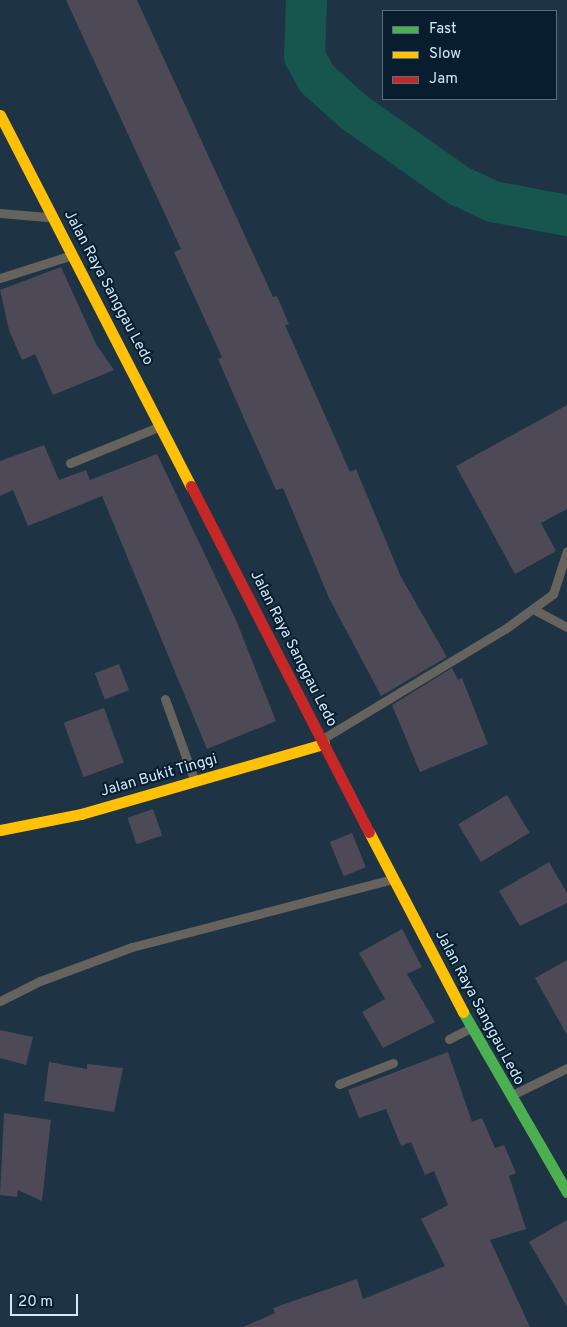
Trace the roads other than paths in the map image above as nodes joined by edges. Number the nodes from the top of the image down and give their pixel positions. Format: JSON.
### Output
{"nodes":[{"id":1,"x":0,"y":115,"type":"edge"},
{"id":2,"x":0,"y":213,"type":"edge"},
{"id":3,"x":54,"y":218,"type":"junction"},
{"id":4,"x":74,"y":255,"type":"junction"},
{"id":5,"x":0,"y":278,"type":"edge"},
{"id":6,"x":163,"y":426,"type":"junction"},
{"id":7,"x":70,"y":462,"type":"dead end"},
{"id":8,"x":567,"y":551,"type":"edge"},
{"id":9,"x":533,"y":609,"type":"junction"},
{"id":10,"x":567,"y":627,"type":"edge"},
{"id":11,"x":165,"y":699,"type":"dead end"},
{"id":12,"x":323,"y":742,"type":"junction"},
{"id":13,"x":195,"y":782,"type":"junction"},
{"id":14,"x":0,"y":830,"type":"edge"},
{"id":15,"x":395,"y":879,"type":"junction"},
{"id":16,"x":0,"y":1001,"type":"edge"},
{"id":17,"x":471,"y":1028,"type":"junction"},
{"id":18,"x":449,"y":1039,"type":"dead end"},
{"id":19,"x":393,"y":1062,"type":"dead end"},
{"id":20,"x":567,"y":1068,"type":"edge"},
{"id":21,"x":339,"y":1084,"type":"dead end"},
{"id":22,"x":509,"y":1096,"type":"junction"},
{"id":23,"x":567,"y":1192,"type":"edge"}],
"edges":[{"from":1,"to":3,"type":"main road","name":"Jalan Raya Sanggau Ledo"},
{"from":2,"to":3,"type":"lane"},
{"from":3,"to":4,"type":"main road","name":"Jalan Raya Sanggau Ledo"},
{"from":4,"to":5,"type":"lane"},
{"from":4,"to":6,"type":"main road","name":"Jalan Raya Sanggau Ledo"},
{"from":6,"to":7,"type":"lane"},
{"from":6,"to":12,"type":"main road","name":"Jalan Raya Sanggau Ledo"},
{"from":8,"to":9,"type":"lane"},
{"from":9,"to":10,"type":"lane"},
{"from":9,"to":12,"type":"lane"},
{"from":11,"to":13,"type":"lane"},
{"from":12,"to":13,"type":"main road","name":"Jalan Bukit Tinggi"},
{"from":12,"to":15,"type":"main road","name":"Jalan Raya Sanggau Ledo"},
{"from":13,"to":14,"type":"main road","name":"Jalan Bukit Tinggi"},
{"from":15,"to":16,"type":"lane"},
{"from":15,"to":17,"type":"main road","name":"Jalan Raya Sanggau Ledo"},
{"from":17,"to":18,"type":"lane"},
{"from":17,"to":22,"type":"main road","name":"Jalan Raya Sanggau Ledo"},
{"from":19,"to":21,"type":"lane"},
{"from":20,"to":22,"type":"lane"},
{"from":22,"to":23,"type":"main road","name":"Jalan Raya Sanggau Ledo"}]}
